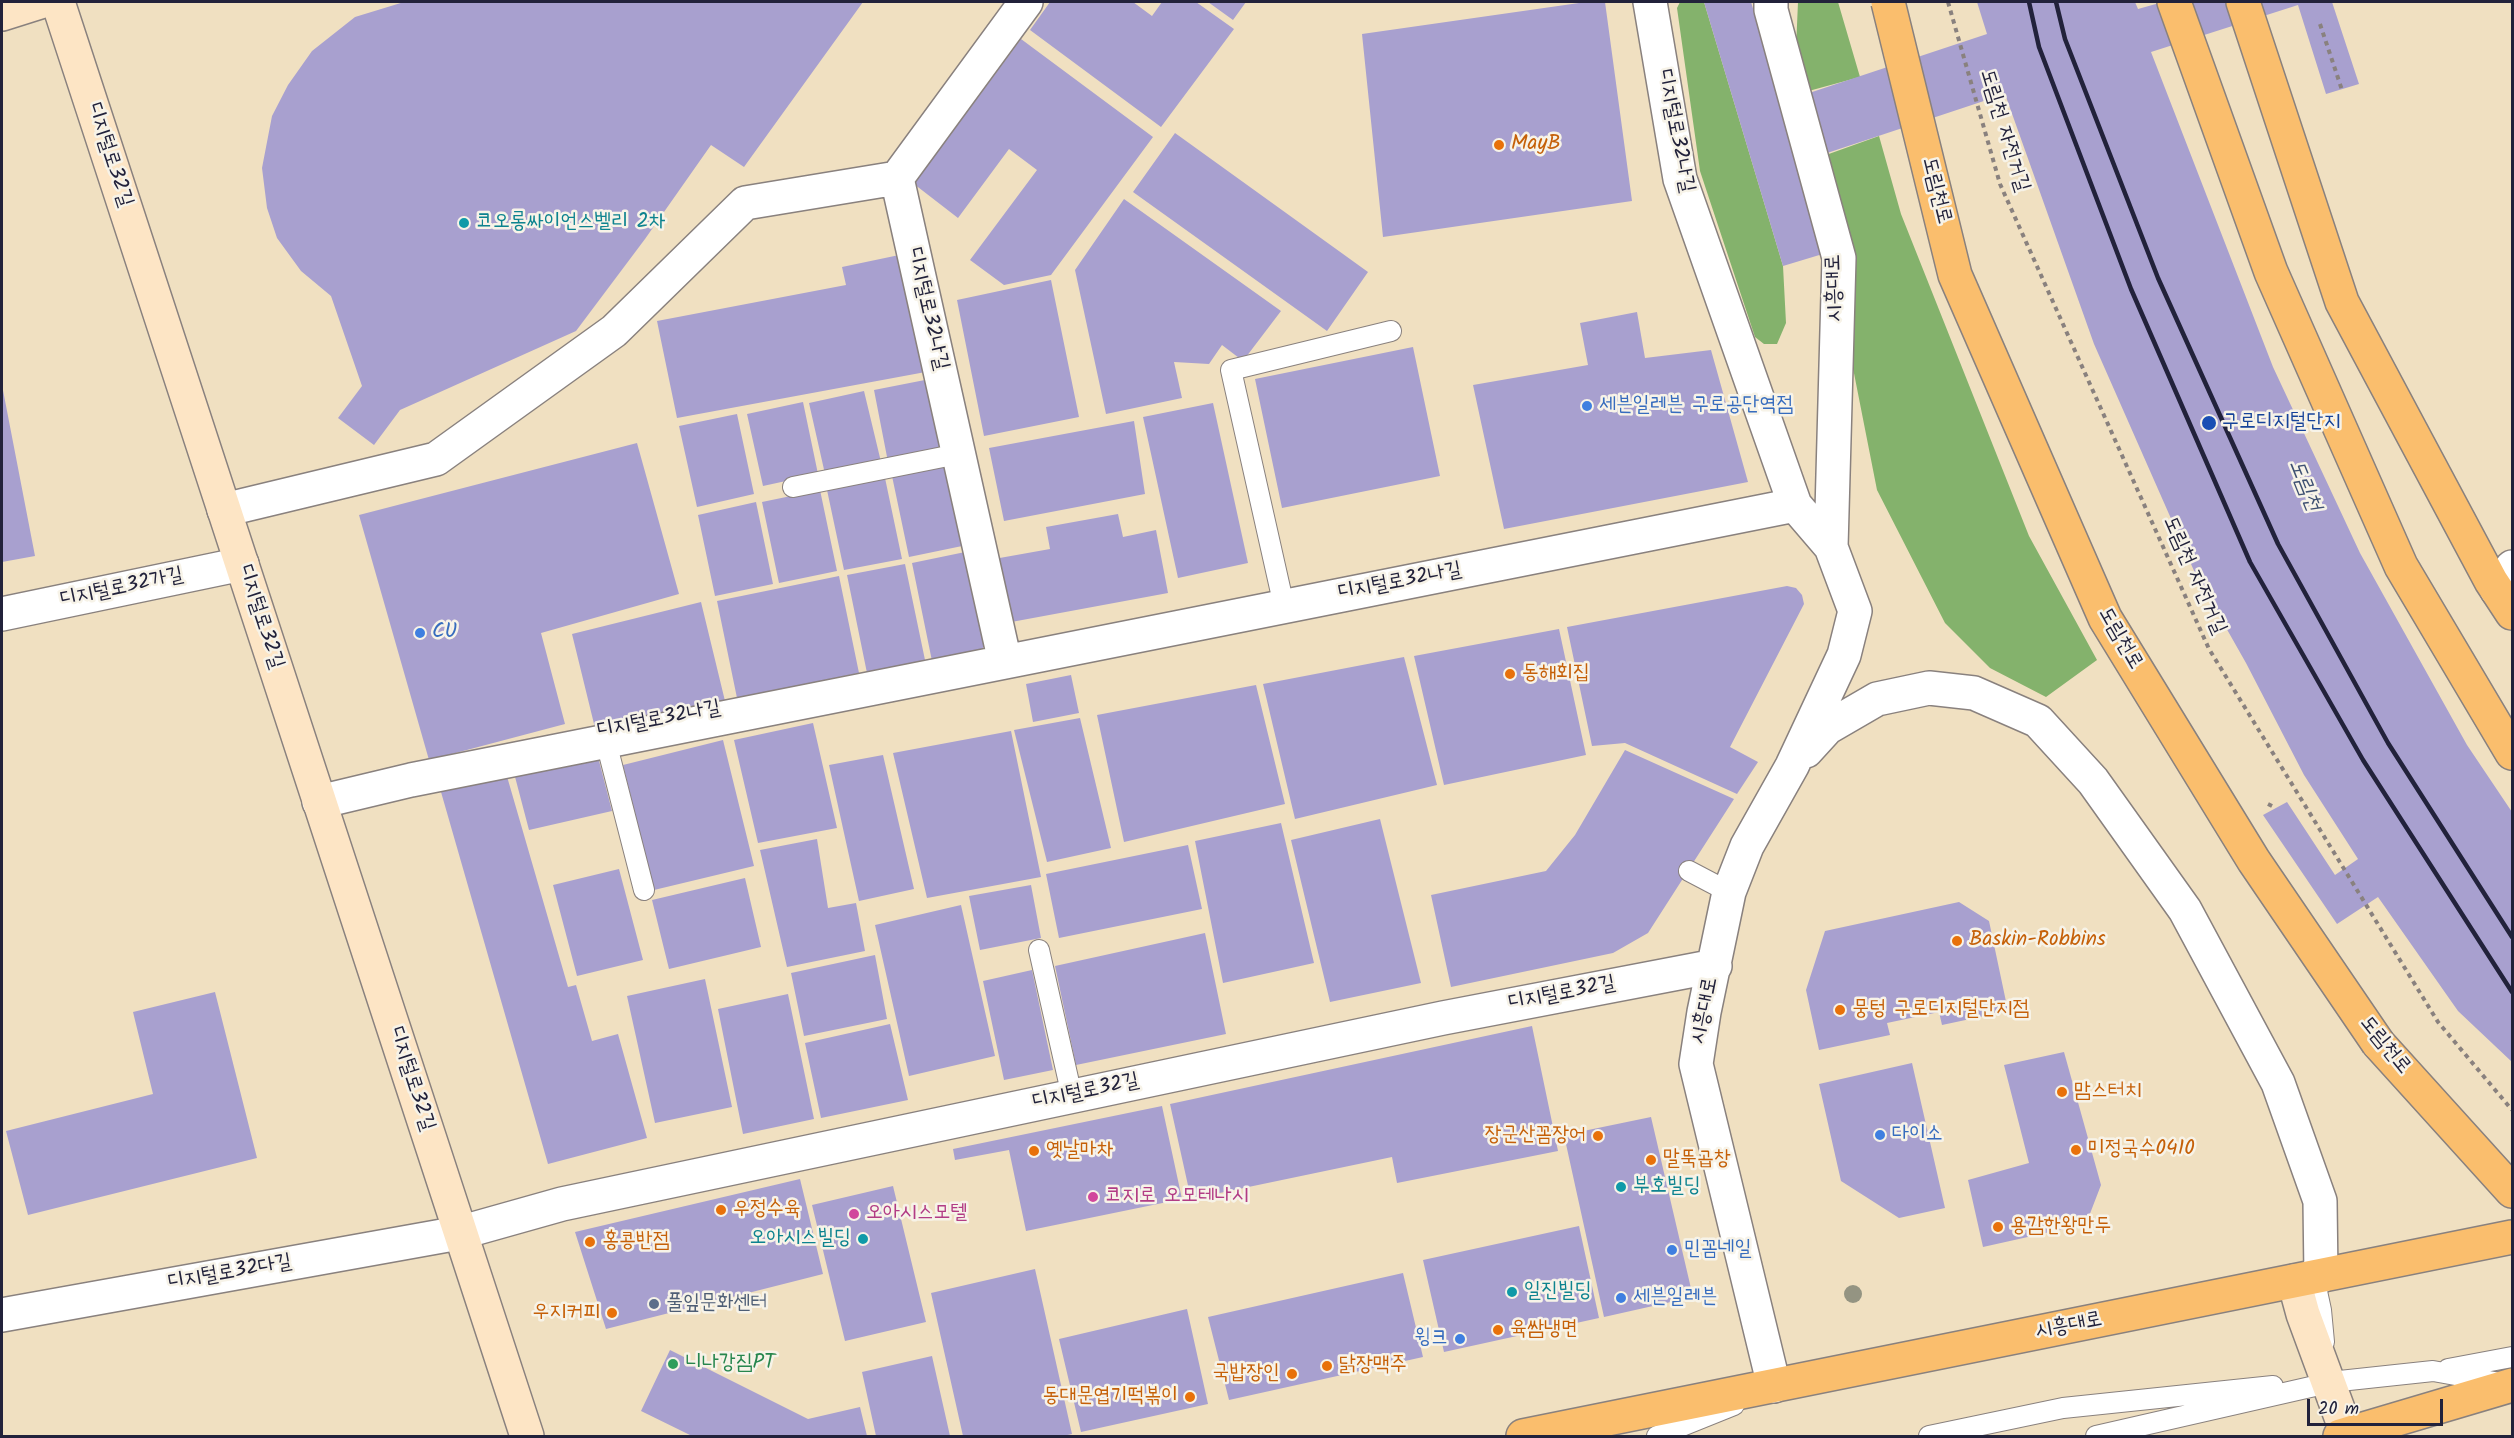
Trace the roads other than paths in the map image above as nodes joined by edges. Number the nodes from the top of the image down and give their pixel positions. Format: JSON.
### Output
{"nodes":[{"id":1,"x":40,"y":2,"type":"edge"},
{"id":2,"x":58,"y":2,"type":"edge"},
{"id":3,"x":1026,"y":2,"type":"edge"},
{"id":4,"x":1650,"y":2,"type":"edge"},
{"id":5,"x":1771,"y":2,"type":"edge"},
{"id":6,"x":1888,"y":2,"type":"edge"},
{"id":7,"x":2174,"y":2,"type":"edge"},
{"id":8,"x":2243,"y":2,"type":"edge"},
{"id":9,"x":2,"y":14,"type":"edge"},
{"id":10,"x":897,"y":178,"type":"junction"},
{"id":11,"x":1391,"y":331,"type":"dead end"},
{"id":12,"x":958,"y":454,"type":"junction"},
{"id":13,"x":793,"y":487,"type":"dead end"},
{"id":14,"x":1793,"y":501,"type":"junction"},
{"id":15,"x":224,"y":510,"type":"junction"},
{"id":16,"x":1831,"y":547,"type":"junction"},
{"id":17,"x":242,"y":564,"type":"junction"},
{"id":18,"x":2507,"y":590,"type":"edge"},
{"id":19,"x":1283,"y":602,"type":"junction"},
{"id":20,"x":2,"y":615,"type":"edge"},
{"id":21,"x":1844,"y":655,"type":"joint"},
{"id":22,"x":1004,"y":658,"type":"junction"},
{"id":23,"x":606,"y":742,"type":"junction"},
{"id":24,"x":2512,"y":753,"type":"edge"},
{"id":25,"x":1792,"y":766,"type":"junction"},
{"id":26,"x":318,"y":797,"type":"junction"},
{"id":27,"x":1689,"y":871,"type":"dead end"},
{"id":28,"x":644,"y":890,"type":"dead end"},
{"id":29,"x":1729,"y":892,"type":"junction"},
{"id":30,"x":1039,"y":950,"type":"dead end"},
{"id":31,"x":1715,"y":966,"type":"junction"},
{"id":32,"x":1072,"y":1096,"type":"junction"},
{"id":33,"x":2512,"y":1191,"type":"edge"},
{"id":34,"x":459,"y":1233,"type":"junction"},
{"id":35,"x":2506,"y":1238,"type":"edge"},
{"id":36,"x":2309,"y":1278,"type":"junction"},
{"id":37,"x":2,"y":1315,"type":"edge"},
{"id":38,"x":2512,"y":1357,"type":"edge"},
{"id":39,"x":2433,"y":1371,"type":"junction"},
{"id":40,"x":2328,"y":1383,"type":"junction"},
{"id":41,"x":1779,"y":1385,"type":"junction"},
{"id":42,"x":2512,"y":1385,"type":"edge"},
{"id":43,"x":2345,"y":1436,"type":"edge"},
{"id":44,"x":527,"y":1437,"type":"edge"},
{"id":45,"x":1523,"y":1437,"type":"edge"},
{"id":46,"x":1657,"y":1437,"type":"edge"},
{"id":47,"x":1929,"y":1437,"type":"edge"},
{"id":48,"x":2096,"y":1437,"type":"edge"}],
"edges":[{"from":1,"to":9,"type":"street"},
{"from":2,"to":15,"type":"street","name":"디지털로32길"},
{"from":3,"to":10,"type":"street"},
{"from":4,"to":14,"type":"street","name":"디지털로32나길"},
{"from":5,"to":16,"type":"street","name":"시흥대로"},
{"from":6,"to":33,"type":"main road","name":"도림천로","bridge":true},
{"from":7,"to":24,"type":"main road"},
{"from":8,"to":18,"type":"main road"},
{"from":10,"to":12,"type":"street","name":"디지털로32나길"},
{"from":10,"to":15,"type":"street"},
{"from":11,"to":19,"type":"lane"},
{"from":12,"to":13,"type":"lane"},
{"from":12,"to":22,"type":"street","name":"디지털로32나길"},
{"from":14,"to":16,"type":"street","name":"디지털로32나길"},
{"from":14,"to":19,"type":"street","name":"디지털로32나길"},
{"from":15,"to":17,"type":"street","name":"디지털로32길"},
{"from":16,"to":21,"type":"street","name":"디지털로32나길"},
{"from":17,"to":20,"type":"street","name":"디지털로32가길"},
{"from":17,"to":26,"type":"street","name":"디지털로32길"},
{"from":19,"to":22,"type":"street","name":"디지털로32나길"},
{"from":21,"to":25,"type":"street","name":"시흥대로"},
{"from":22,"to":23,"type":"street","name":"디지털로32나길"},
{"from":22,"to":26,"type":"lane","name":"디지털로32나길"},
{"from":23,"to":26,"type":"street","name":"디지털로32나길"},
{"from":23,"to":28,"type":"lane"},
{"from":25,"to":29,"type":"street","name":"시흥대로"},
{"from":25,"to":36,"type":"street"},
{"from":26,"to":34,"type":"street","name":"디지털로32길"},
{"from":27,"to":29,"type":"lane"},
{"from":29,"to":31,"type":"street","name":"시흥대로"},
{"from":30,"to":32,"type":"lane"},
{"from":31,"to":32,"type":"street","name":"디지털로32길"},
{"from":31,"to":41,"type":"street","name":"시흥대로"},
{"from":32,"to":34,"type":"street","name":"디지털로32길"},
{"from":34,"to":37,"type":"street","name":"디지털로32다길"},
{"from":34,"to":44,"type":"street","name":"디지털로32길"},
{"from":35,"to":36,"type":"main road","name":"시흥대로"},
{"from":36,"to":40,"type":"street"},
{"from":36,"to":41,"type":"main road","name":"시흥대로"},
{"from":38,"to":39,"type":"lane"},
{"from":39,"to":40,"type":"lane"},
{"from":39,"to":42,"type":"lane"},
{"from":40,"to":43,"type":"street"},
{"from":40,"to":47,"type":"lane"},
{"from":40,"to":48,"type":"lane"},
{"from":41,"to":45,"type":"main road","name":"시흥대로"},
{"from":41,"to":46,"type":"lane"},
{"from":42,"to":43,"type":"main road"}]}
